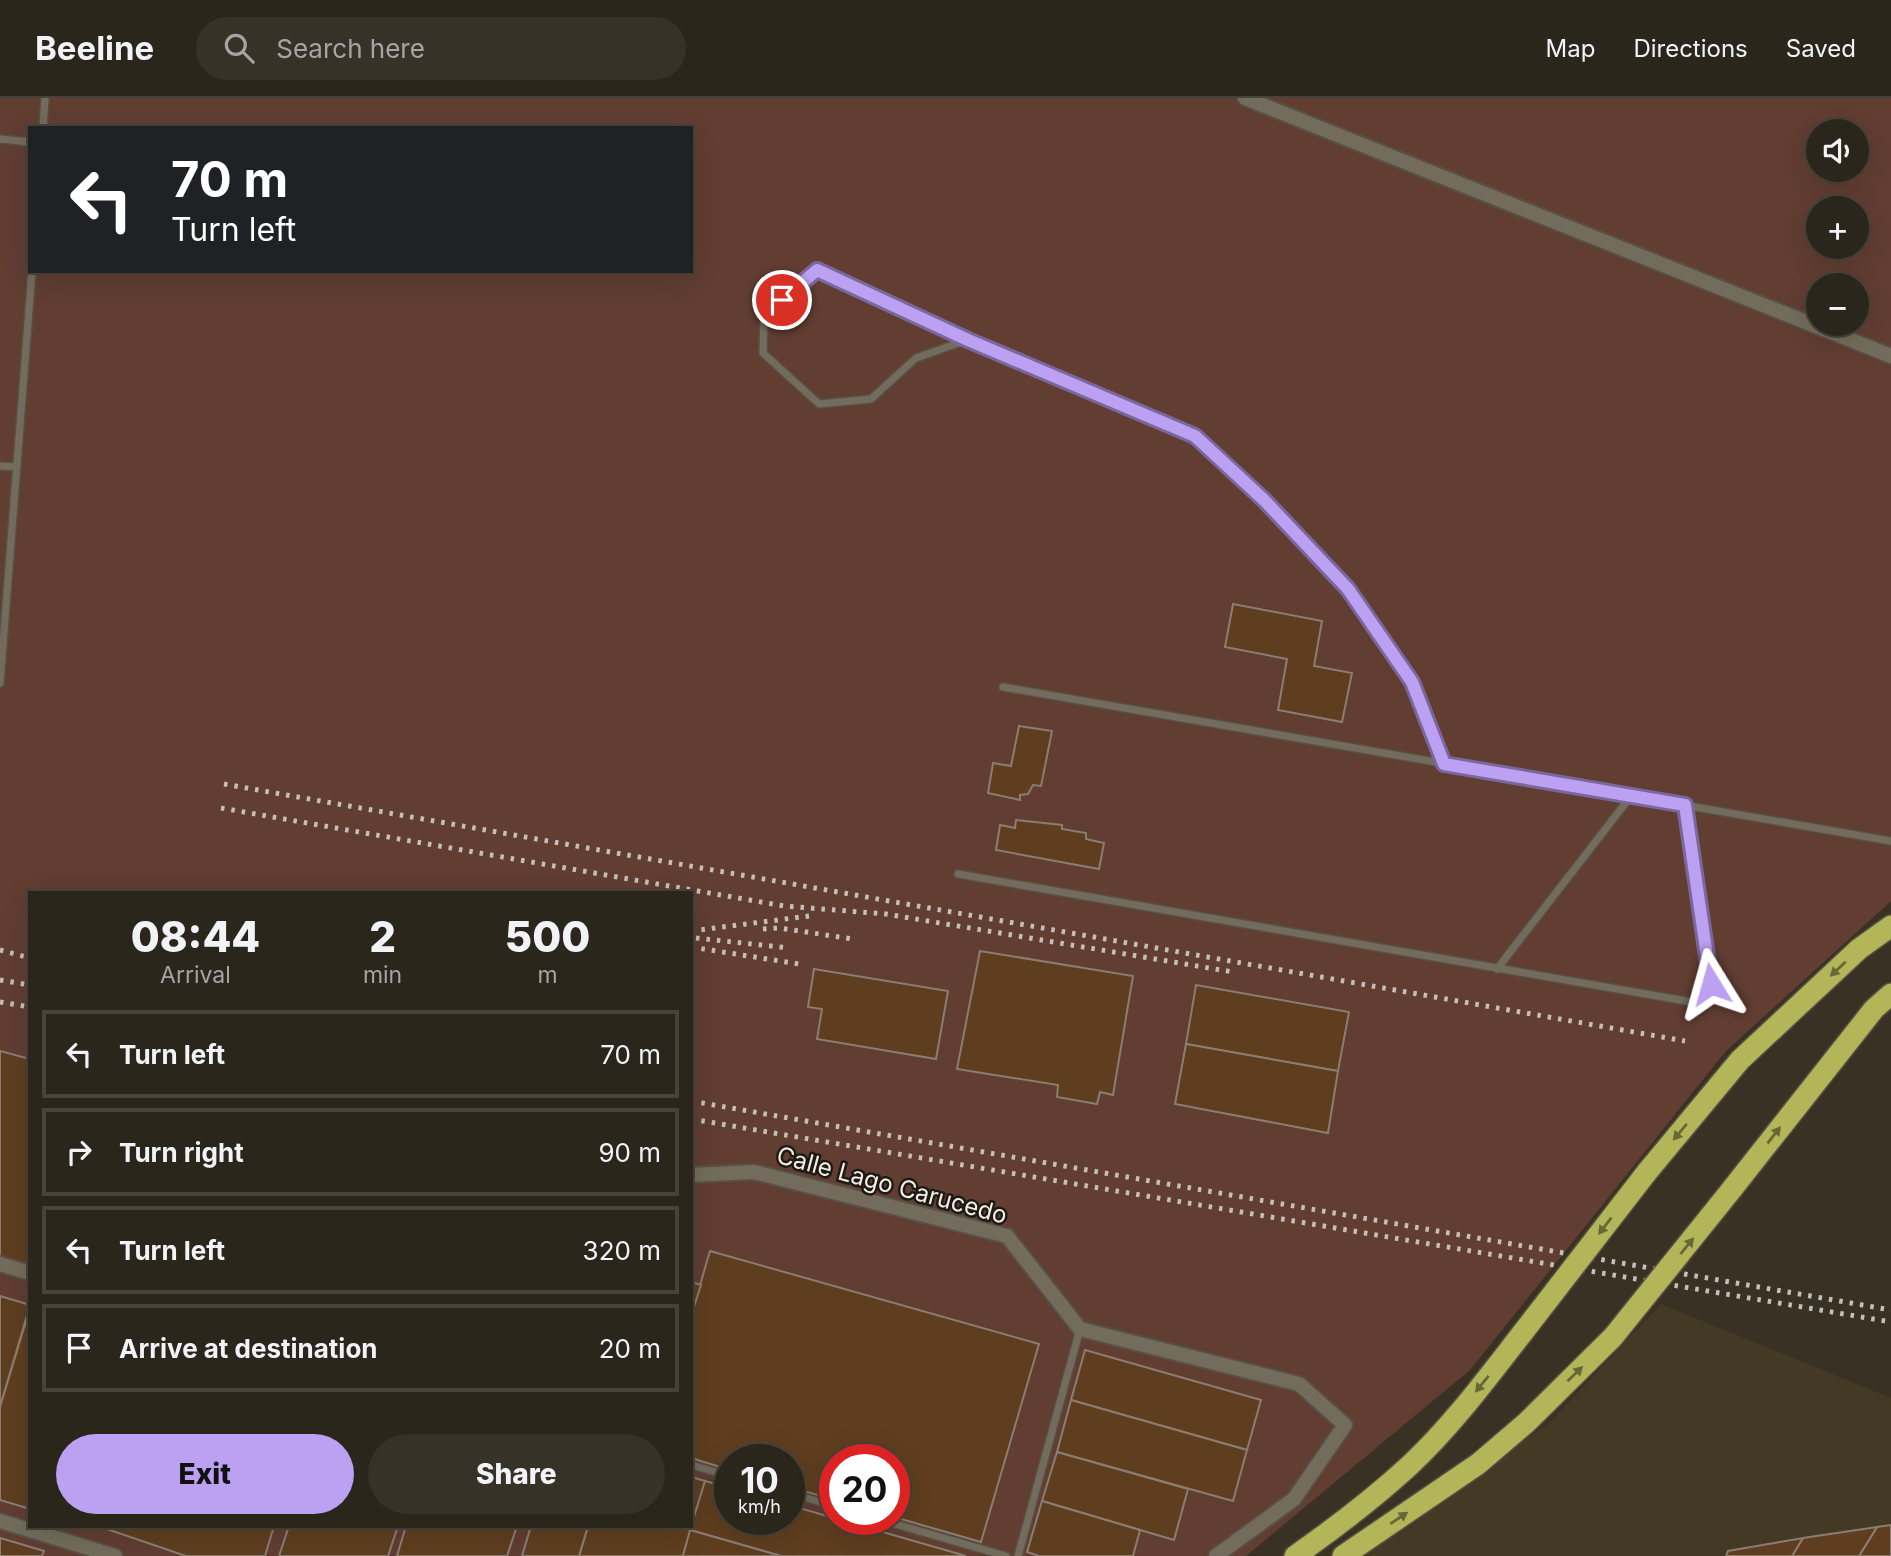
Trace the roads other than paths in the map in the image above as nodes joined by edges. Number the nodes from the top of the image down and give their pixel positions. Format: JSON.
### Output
{"nodes":[{"id":1,"x":45,"y":98,"type":"edge"},
{"id":2,"x":1245,"y":98,"type":"edge"},
{"id":3,"x":43,"y":126,"type":"edge"},
{"id":4,"x":0,"y":139,"type":"edge"},
{"id":5,"x":28,"y":142,"type":"edge"},
{"id":6,"x":32,"y":273,"type":"edge"},
{"id":7,"x":968,"y":340,"type":"junction"},
{"id":8,"x":1891,"y":356,"type":"edge"},
{"id":9,"x":0,"y":466,"type":"edge"},
{"id":10,"x":17,"y":467,"type":"junction"},
{"id":11,"x":0,"y":683,"type":"edge"},
{"id":12,"x":1003,"y":687,"type":"dead end"},
{"id":13,"x":1444,"y":764,"type":"junction"},
{"id":14,"x":1630,"y":796,"type":"junction"},
{"id":15,"x":1685,"y":805,"type":"junction"},
{"id":16,"x":1891,"y":841,"type":"edge"},
{"id":17,"x":958,"y":874,"type":"dead end"},
{"id":18,"x":1891,"y":926,"type":"edge"},
{"id":19,"x":1497,"y":969,"type":"junction"},
{"id":20,"x":1891,"y":994,"type":"edge"},
{"id":21,"x":693,"y":1175,"type":"edge"},
{"id":22,"x":0,"y":1264,"type":"edge"},
{"id":23,"x":28,"y":1272,"type":"edge"},
{"id":24,"x":1080,"y":1329,"type":"junction"},
{"id":25,"x":693,"y":1466,"type":"edge"},
{"id":26,"x":714,"y":1471,"type":"edge"},
{"id":27,"x":0,"y":1521,"type":"edge"},
{"id":28,"x":910,"y":1528,"type":"edge"},
{"id":29,"x":115,"y":1556,"type":"edge"},
{"id":30,"x":1006,"y":1556,"type":"edge"},
{"id":31,"x":1018,"y":1556,"type":"edge"},
{"id":32,"x":1216,"y":1556,"type":"edge"},
{"id":33,"x":1295,"y":1556,"type":"edge"},
{"id":34,"x":1343,"y":1556,"type":"edge"}],
"edges":[{"from":1,"to":3,"type":"lane"},
{"from":2,"to":8,"type":"street"},
{"from":4,"to":5,"type":"lane"},
{"from":6,"to":10,"type":"lane"},
{"from":7,"to":7,"type":"lane"},
{"from":7,"to":13,"type":"lane"},
{"from":9,"to":10,"type":"lane"},
{"from":10,"to":11,"type":"lane"},
{"from":12,"to":13,"type":"lane"},
{"from":13,"to":14,"type":"lane"},
{"from":14,"to":15,"type":"lane"},
{"from":14,"to":19,"type":"lane"},
{"from":15,"to":16,"type":"lane"},
{"from":15,"to":19,"type":"lane"},
{"from":17,"to":19,"type":"lane"},
{"from":18,"to":33,"type":"highway","one_way":true,"bridge":true},
{"from":34,"to":20,"type":"highway","one_way":true,"bridge":true},
{"from":21,"to":24,"type":"street","name":"Calle Lago Carucedo"},
{"from":22,"to":23,"type":"street"},
{"from":24,"to":31,"type":"lane"},
{"from":24,"to":32,"type":"street"},
{"from":25,"to":26,"type":"lane"},
{"from":27,"to":29,"type":"street"},
{"from":28,"to":30,"type":"lane"}]}
